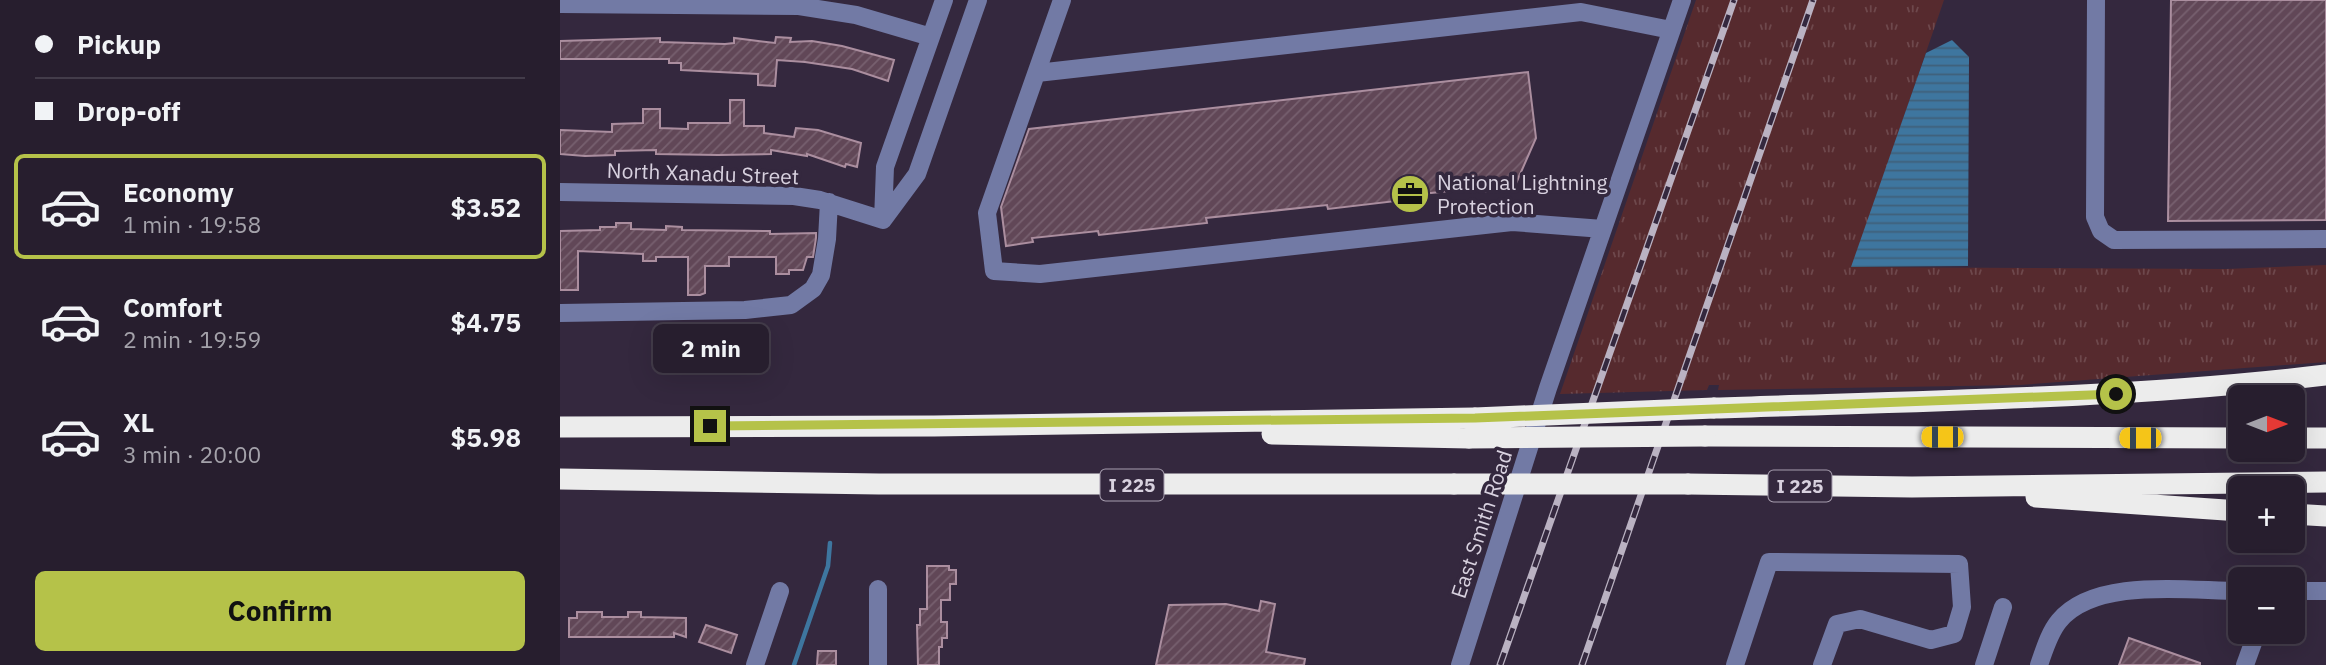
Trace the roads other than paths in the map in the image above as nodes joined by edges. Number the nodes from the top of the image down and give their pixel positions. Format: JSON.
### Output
{"nodes":[{"id":1,"x":944,"y":0,"type":"edge"},
{"id":2,"x":978,"y":0,"type":"edge"},
{"id":3,"x":1062,"y":0,"type":"edge"},
{"id":4,"x":1682,"y":0,"type":"edge"},
{"id":5,"x":2096,"y":0,"type":"edge"},
{"id":6,"x":560,"y":4,"type":"edge"},
{"id":7,"x":1671,"y":30,"type":"junction"},
{"id":8,"x":931,"y":37,"type":"junction"},
{"id":9,"x":1037,"y":73,"type":"junction"},
{"id":10,"x":560,"y":192,"type":"edge"},
{"id":11,"x":829,"y":202,"type":"junction"},
{"id":12,"x":883,"y":220,"type":"junction"},
{"id":13,"x":1603,"y":229,"type":"junction"},
{"id":14,"x":2326,"y":239,"type":"edge"},
{"id":15,"x":560,"y":313,"type":"edge"},
{"id":16,"x":2326,"y":375,"type":"edge"},
{"id":17,"x":560,"y":426,"type":"edge"},
{"id":18,"x":934,"y":426,"type":"junction"},
{"id":19,"x":2228,"y":438,"type":"edge"},
{"id":20,"x":2305,"y":438,"type":"edge"},
{"id":21,"x":2326,"y":438,"type":"edge"},
{"id":22,"x":560,"y":479,"type":"edge"},
{"id":23,"x":2326,"y":482,"type":"edge"},
{"id":24,"x":1912,"y":486,"type":"junction"},
{"id":25,"x":2228,"y":510,"type":"edge"},
{"id":26,"x":2305,"y":515,"type":"edge"},
{"id":27,"x":2326,"y":516,"type":"edge"},
{"id":28,"x":878,"y":589,"type":"dead end"},
{"id":29,"x":780,"y":591,"type":"dead end"},
{"id":30,"x":2228,"y":591,"type":"edge"},
{"id":31,"x":2305,"y":591,"type":"edge"},
{"id":32,"x":2326,"y":591,"type":"edge"},
{"id":33,"x":2003,"y":607,"type":"dead end"},
{"id":34,"x":2253,"y":644,"type":"edge"},
{"id":35,"x":755,"y":665,"type":"edge"},
{"id":36,"x":878,"y":665,"type":"edge"},
{"id":37,"x":1460,"y":665,"type":"edge"},
{"id":38,"x":1735,"y":665,"type":"edge"},
{"id":39,"x":1822,"y":665,"type":"edge"},
{"id":40,"x":1984,"y":665,"type":"edge"},
{"id":41,"x":2039,"y":665,"type":"edge"},
{"id":42,"x":2245,"y":665,"type":"edge"}],
"edges":[{"from":1,"to":8,"type":"street"},
{"from":2,"to":12,"type":"street"},
{"from":3,"to":9,"type":"street"},
{"from":4,"to":7,"type":"street","name":"East Smith Road"},
{"from":5,"to":14,"type":"street"},
{"from":6,"to":8,"type":"street"},
{"from":7,"to":9,"type":"street"},
{"from":7,"to":13,"type":"street","name":"East Smith Road"},
{"from":8,"to":12,"type":"street"},
{"from":9,"to":13,"type":"street"},
{"from":10,"to":11,"type":"street","name":"North Xanadu Street"},
{"from":11,"to":12,"type":"street","name":"North Xanadu Street"},
{"from":11,"to":15,"type":"street"},
{"from":13,"to":37,"type":"street","name":"East Smith Road"},
{"from":16,"to":18,"type":"highway","bridge":true},
{"from":17,"to":18,"type":"highway"},
{"from":18,"to":19,"type":"highway","bridge":true},
{"from":20,"to":21,"type":"highway"},
{"from":22,"to":24,"type":"highway","number":"I 225","bridge":true},
{"from":23,"to":24,"type":"highway"},
{"from":24,"to":25,"type":"highway"},
{"from":26,"to":27,"type":"highway"},
{"from":28,"to":36,"type":"street"},
{"from":29,"to":35,"type":"street"},
{"from":30,"to":41,"type":"street"},
{"from":31,"to":32,"type":"street"},
{"from":33,"to":40,"type":"street"},
{"from":34,"to":42,"type":"street"},
{"from":38,"to":39,"type":"street"}]}
